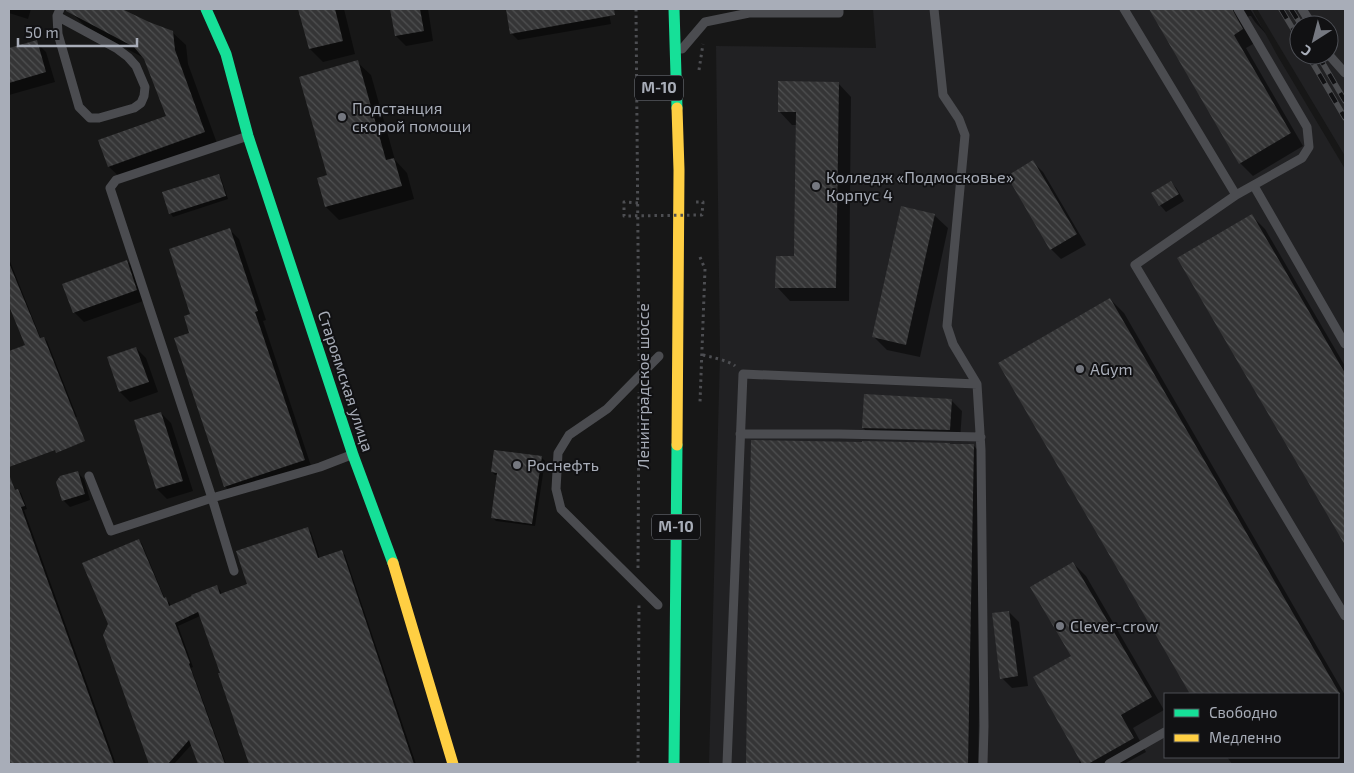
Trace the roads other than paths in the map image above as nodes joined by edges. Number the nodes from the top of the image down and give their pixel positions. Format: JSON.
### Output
{"nodes":[{"id":1,"x":206,"y":9,"type":"edge"},
{"id":2,"x":674,"y":9,"type":"edge"},
{"id":3,"x":839,"y":9,"type":"edge"},
{"id":4,"x":934,"y":9,"type":"edge"},
{"id":5,"x":1124,"y":9,"type":"edge"},
{"id":6,"x":1238,"y":9,"type":"edge"},
{"id":7,"x":749,"y":11,"type":"edge"},
{"id":8,"x":59,"y":12,"type":"edge"},
{"id":9,"x":676,"y":55,"type":"junction"},
{"id":10,"x":248,"y":136,"type":"junction"},
{"id":11,"x":1254,"y":186,"type":"junction"},
{"id":12,"x":1236,"y":196,"type":"junction"},
{"id":13,"x":1345,"y":344,"type":"edge"},
{"id":14,"x":659,"y":351,"type":"joint"},
{"id":15,"x":659,"y":376,"type":"dead end"},
{"id":16,"x":977,"y":384,"type":"junction"},
{"id":17,"x":740,"y":434,"type":"junction"},
{"id":18,"x":981,"y":437,"type":"junction"},
{"id":19,"x":353,"y":455,"type":"junction"},
{"id":20,"x":89,"y":476,"type":"dead end"},
{"id":21,"x":212,"y":498,"type":"junction"},
{"id":22,"x":234,"y":572,"type":"dead end"},
{"id":23,"x":658,"y":585,"type":"dead end"},
{"id":24,"x":658,"y":610,"type":"joint"},
{"id":25,"x":1345,"y":616,"type":"edge"},
{"id":26,"x":1164,"y":733,"type":"edge"},
{"id":27,"x":453,"y":764,"type":"edge"},
{"id":28,"x":674,"y":764,"type":"edge"},
{"id":29,"x":727,"y":764,"type":"edge"},
{"id":30,"x":983,"y":764,"type":"edge"},
{"id":31,"x":1109,"y":764,"type":"edge"}],
"edges":[{"from":1,"to":10,"type":"main road","name":"Староямская улица"},
{"from":2,"to":9,"type":"main road","number":"М-10"},
{"from":3,"to":7,"type":"lane"},
{"from":4,"to":16,"type":"lane"},
{"from":5,"to":12,"type":"lane"},
{"from":6,"to":11,"type":"lane"},
{"from":7,"to":9,"type":"lane"},
{"from":8,"to":8,"type":"lane"},
{"from":9,"to":28,"type":"main road","name":"Ленинградское шоссе","number":"М-10"},
{"from":10,"to":19,"type":"main road","name":"Староямская улица"},
{"from":10,"to":21,"type":"lane"},
{"from":11,"to":12,"type":"lane"},
{"from":11,"to":13,"type":"lane"},
{"from":12,"to":25,"type":"lane"},
{"from":14,"to":15,"type":"main road","name":"Ленинградское шоссе"},
{"from":14,"to":24,"type":"lane"},
{"from":16,"to":17,"type":"lane"},
{"from":16,"to":18,"type":"lane"},
{"from":17,"to":18,"type":"lane"},
{"from":17,"to":29,"type":"lane"},
{"from":18,"to":30,"type":"lane"},
{"from":19,"to":21,"type":"lane"},
{"from":19,"to":27,"type":"main road","name":"Староямская улица"},
{"from":20,"to":21,"type":"lane"},
{"from":21,"to":22,"type":"lane"},
{"from":23,"to":24,"type":"main road"},
{"from":26,"to":31,"type":"lane"}]}
